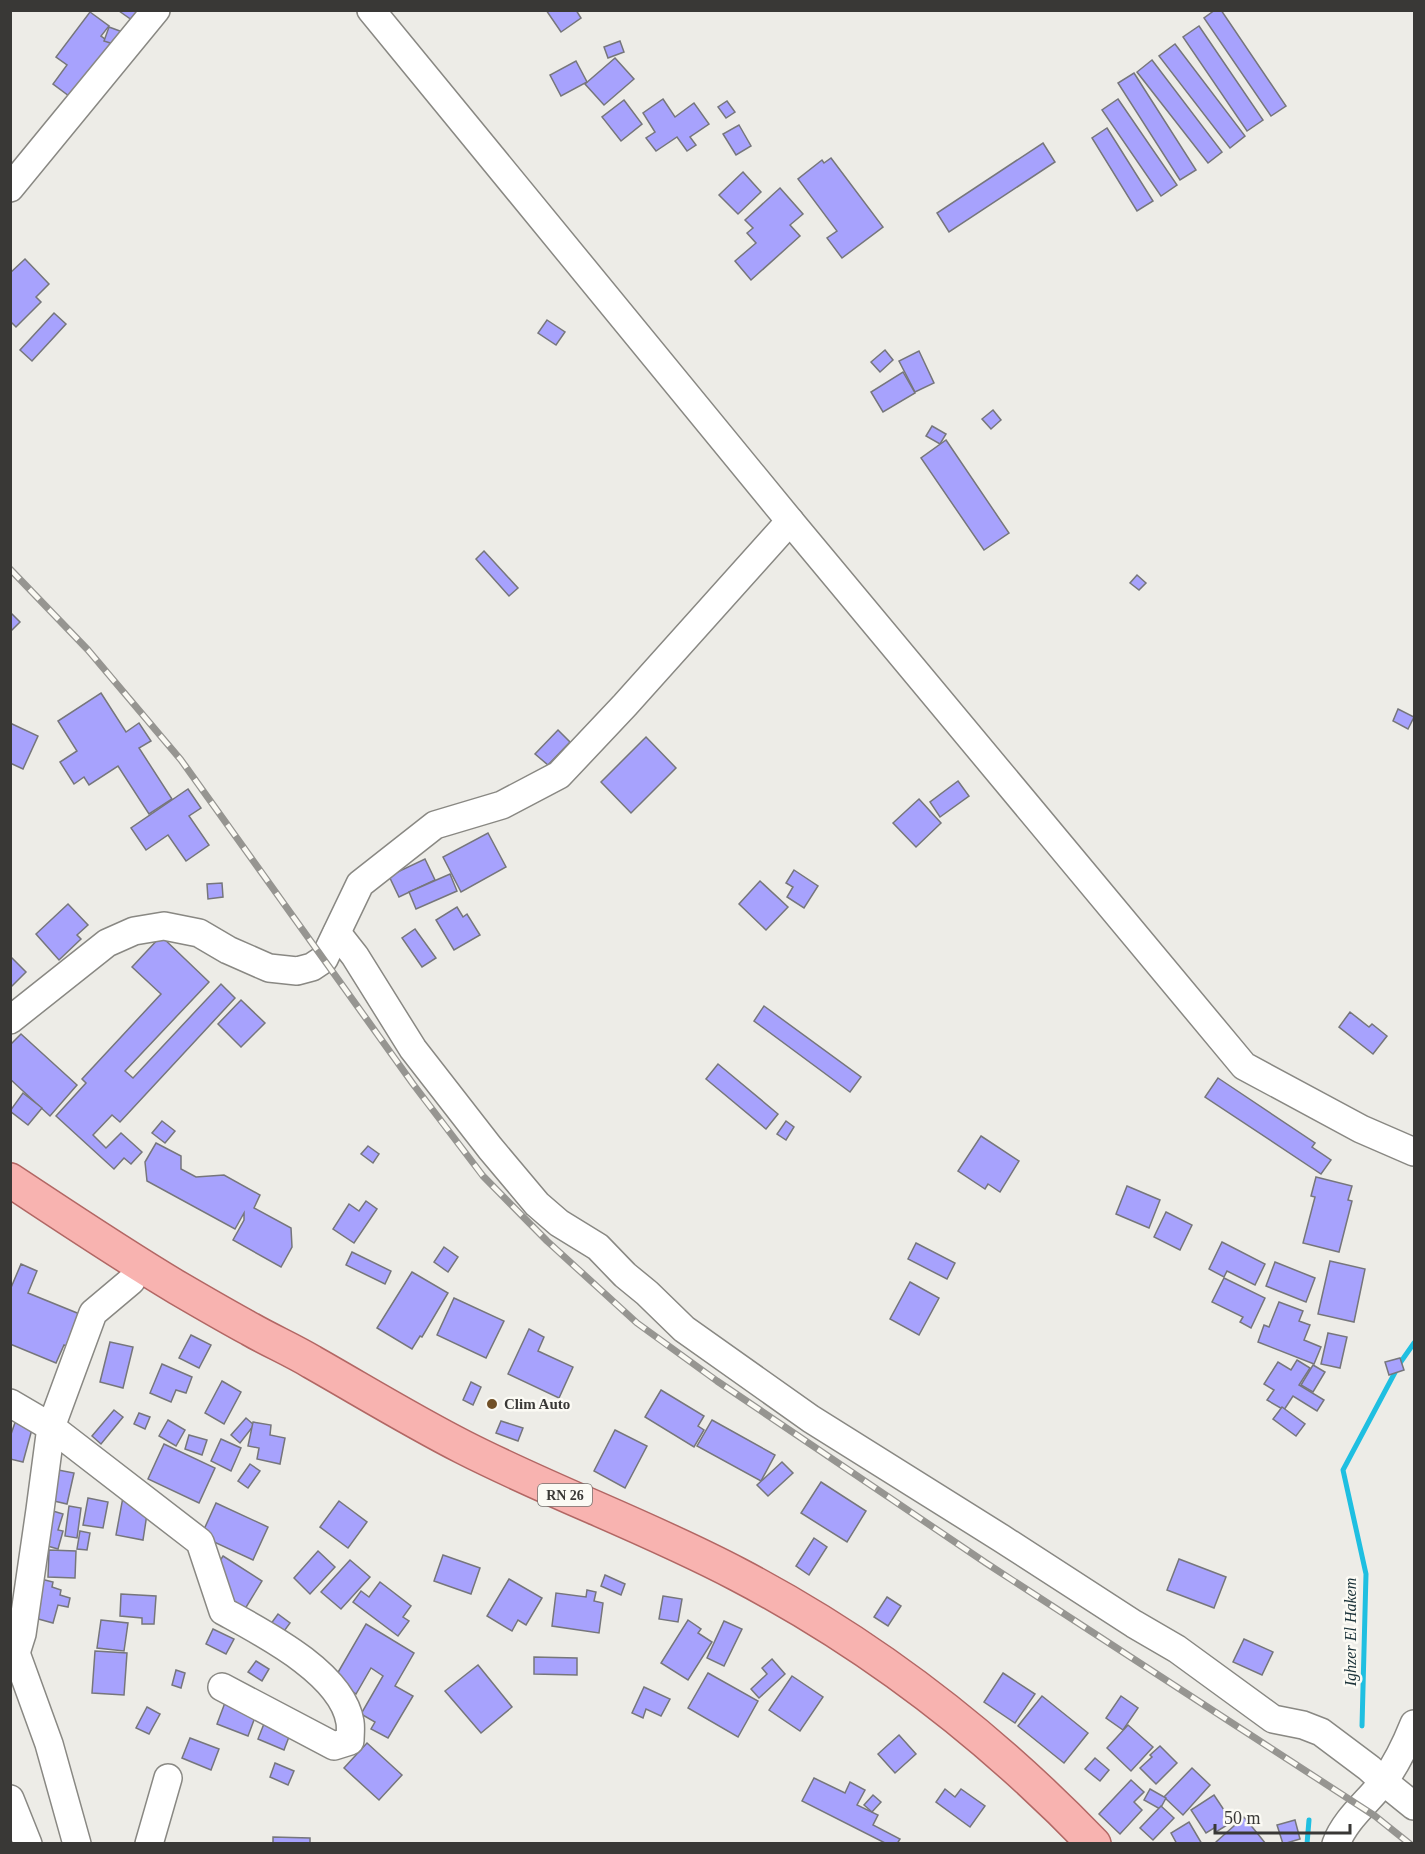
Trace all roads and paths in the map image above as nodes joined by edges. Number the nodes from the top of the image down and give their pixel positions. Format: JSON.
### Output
{"nodes":[{"id":1,"x":156,"y":10,"type":"edge"},
{"id":2,"x":371,"y":10,"type":"edge"},
{"id":3,"x":10,"y":188,"type":"edge"},
{"id":4,"x":790,"y":521,"type":"junction"},
{"id":5,"x":337,"y":933,"type":"junction"},
{"id":6,"x":10,"y":1020,"type":"edge"},
{"id":7,"x":1414,"y":1152,"type":"edge"},
{"id":8,"x":10,"y":1180,"type":"edge"},
{"id":9,"x":10,"y":1204,"type":"edge"},
{"id":10,"x":131,"y":1281,"type":"junction"},
{"id":11,"x":10,"y":1403,"type":"edge"},
{"id":12,"x":51,"y":1427,"type":"junction"},
{"id":13,"x":13,"y":1653,"type":"edge"},
{"id":14,"x":222,"y":1687,"type":"dead end"},
{"id":15,"x":1414,"y":1724,"type":"edge"},
{"id":16,"x":168,"y":1778,"type":"dead end"},
{"id":17,"x":1383,"y":1781,"type":"junction"},
{"id":18,"x":10,"y":1799,"type":"edge"},
{"id":19,"x":1414,"y":1806,"type":"edge"},
{"id":20,"x":28,"y":1844,"type":"edge"},
{"id":21,"x":77,"y":1844,"type":"edge"},
{"id":22,"x":149,"y":1844,"type":"edge"},
{"id":23,"x":1066,"y":1844,"type":"edge"},
{"id":24,"x":1094,"y":1844,"type":"edge"},
{"id":25,"x":1336,"y":1844,"type":"edge"}],
"edges":[{"from":1,"to":3,"type":"street"},
{"from":2,"to":4,"type":"street"},
{"from":4,"to":5,"type":"street"},
{"from":4,"to":7,"type":"street"},
{"from":5,"to":6,"type":"street"},
{"from":5,"to":17,"type":"street"},
{"from":8,"to":24,"type":"main road","number":"RN 26"},
{"from":9,"to":10,"type":"main road","number":"RN 26"},
{"from":10,"to":12,"type":"street"},
{"from":10,"to":23,"type":"main road","number":"RN 26"},
{"from":11,"to":12,"type":"street"},
{"from":12,"to":13,"type":"street"},
{"from":12,"to":14,"type":"street"},
{"from":13,"to":21,"type":"street"},
{"from":15,"to":17,"type":"street"},
{"from":16,"to":22,"type":"street"},
{"from":17,"to":19,"type":"street"},
{"from":17,"to":25,"type":"street"},
{"from":18,"to":20,"type":"street"}]}
